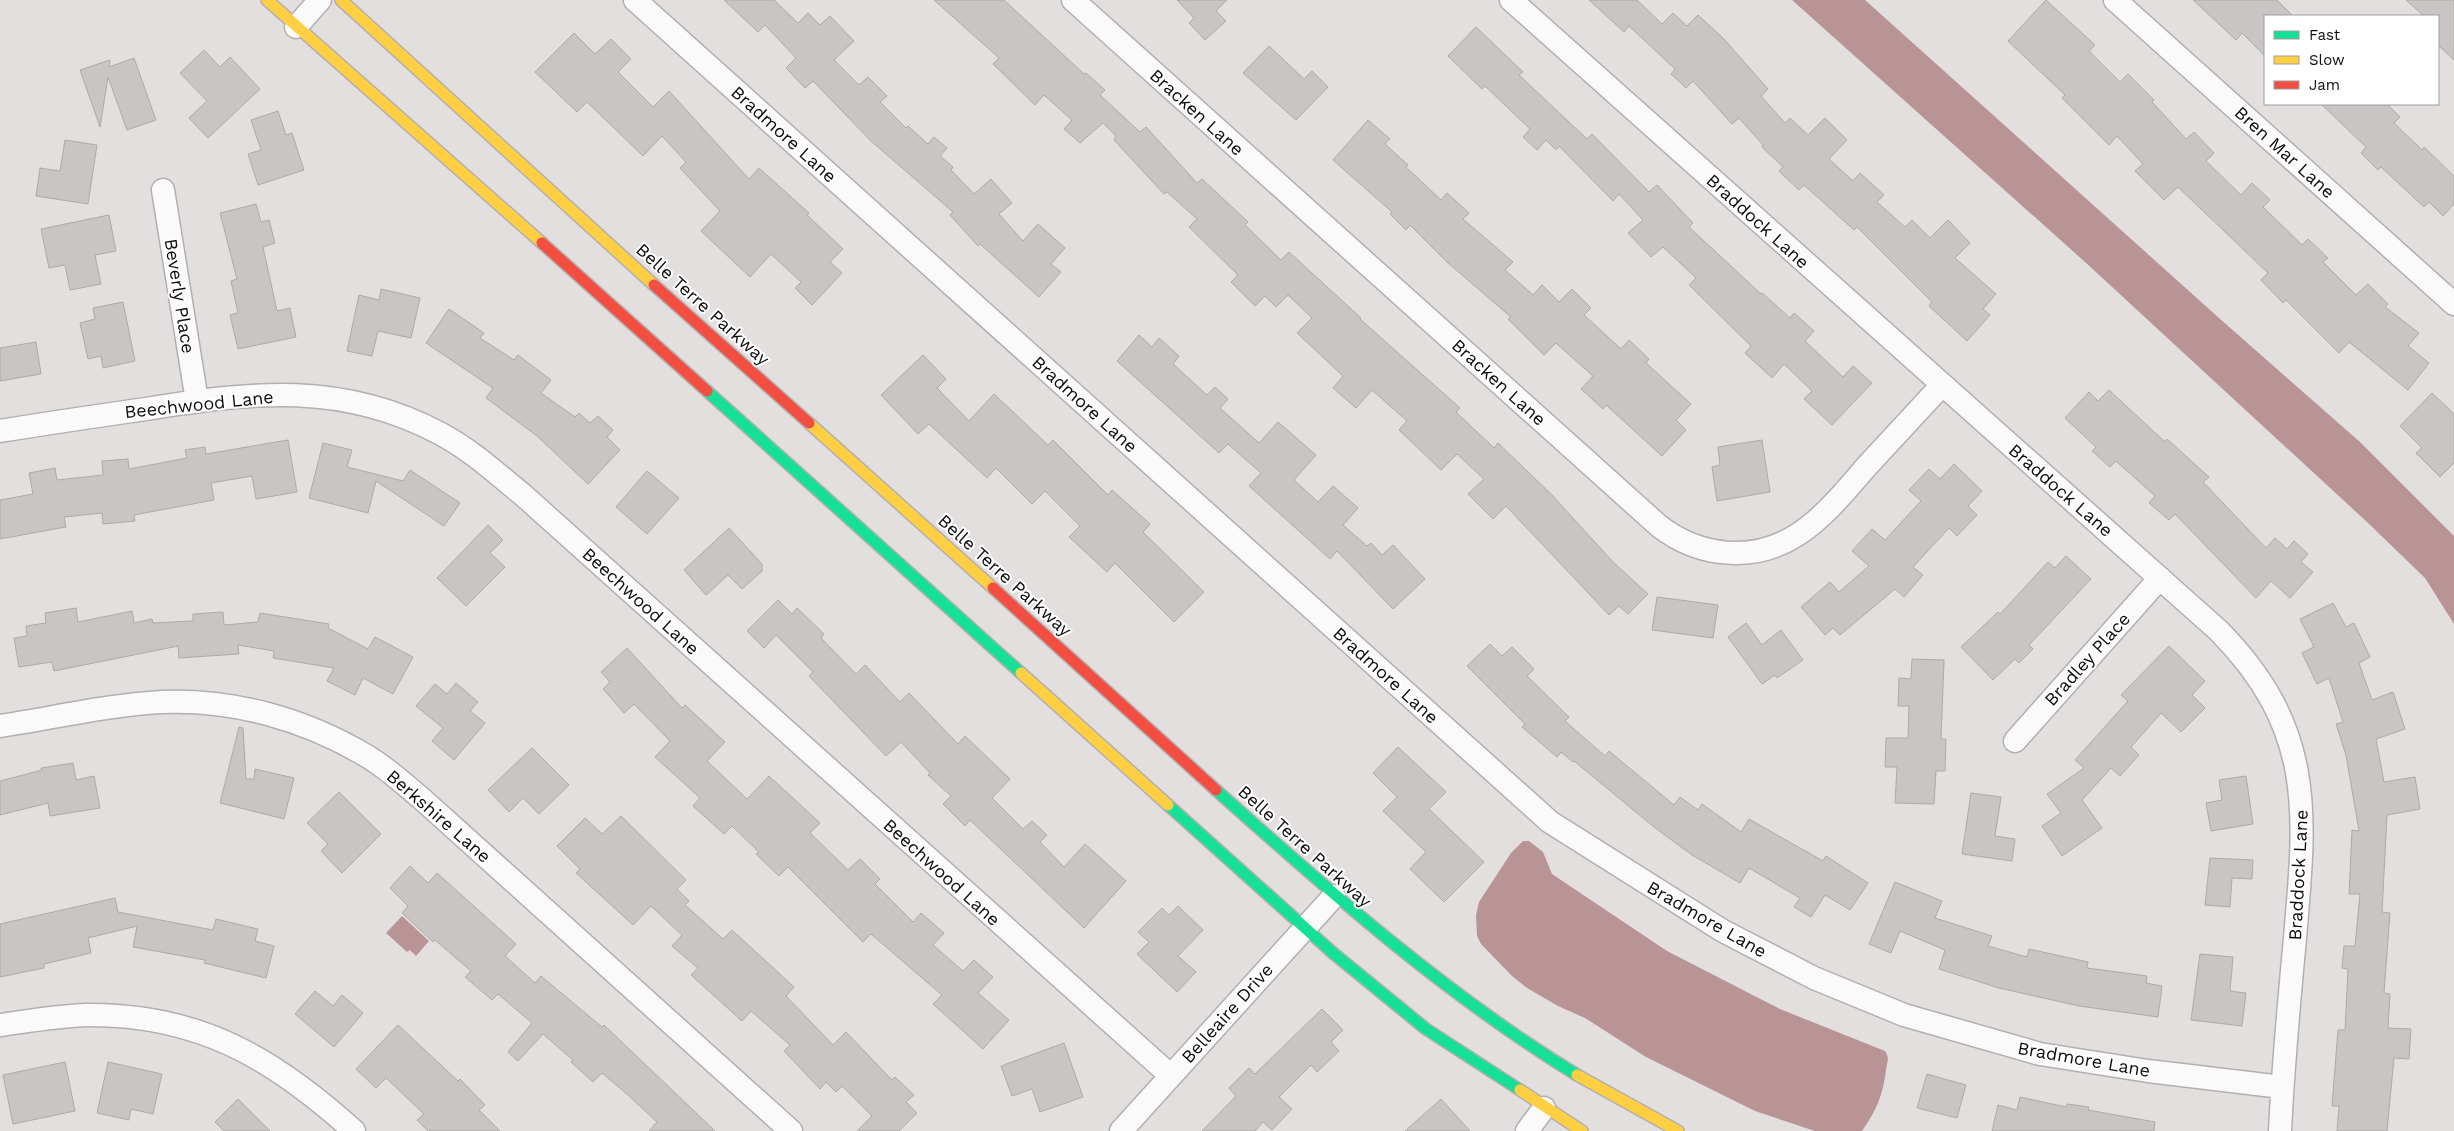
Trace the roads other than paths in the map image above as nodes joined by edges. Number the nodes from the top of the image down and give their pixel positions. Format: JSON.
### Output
{"nodes":[{"id":1,"x":267,"y":0,"type":"edge"},
{"id":2,"x":320,"y":0,"type":"edge"},
{"id":3,"x":341,"y":0,"type":"edge"},
{"id":4,"x":635,"y":0,"type":"edge"},
{"id":5,"x":1073,"y":0,"type":"edge"},
{"id":6,"x":1511,"y":0,"type":"edge"},
{"id":7,"x":2115,"y":0,"type":"edge"},
{"id":8,"x":296,"y":27,"type":"junction"},
{"id":9,"x":163,"y":190,"type":"dead end"},
{"id":10,"x":2454,"y":304,"type":"edge"},
{"id":11,"x":1942,"y":384,"type":"junction"},
{"id":12,"x":197,"y":401,"type":"junction"},
{"id":13,"x":0,"y":431,"type":"edge"},
{"id":14,"x":2160,"y":578,"type":"junction"},
{"id":15,"x":0,"y":726,"type":"edge"},
{"id":16,"x":2015,"y":741,"type":"dead end"},
{"id":17,"x":1334,"y":896,"type":"junction"},
{"id":18,"x":1306,"y":928,"type":"junction"},
{"id":19,"x":0,"y":1025,"type":"edge"},
{"id":20,"x":1171,"y":1076,"type":"junction"},
{"id":21,"x":2282,"y":1087,"type":"junction"},
{"id":22,"x":1544,"y":1108,"type":"junction"},
{"id":23,"x":354,"y":1131,"type":"edge"},
{"id":24,"x":791,"y":1131,"type":"edge"},
{"id":25,"x":1121,"y":1131,"type":"edge"},
{"id":26,"x":1527,"y":1131,"type":"edge"},
{"id":27,"x":1582,"y":1131,"type":"edge"},
{"id":28,"x":1678,"y":1131,"type":"edge"},
{"id":29,"x":2280,"y":1131,"type":"edge"}],
"edges":[{"from":1,"to":8,"type":"main road"},
{"from":2,"to":8,"type":"street"},
{"from":3,"to":17,"type":"main road","name":"Belle Terre Parkway"},
{"from":4,"to":21,"type":"street","name":"Bradmore Lane"},
{"from":5,"to":11,"type":"street","name":"Bracken Lane"},
{"from":6,"to":11,"type":"street","name":"Braddock Lane"},
{"from":7,"to":10,"type":"street","name":"Bren Mar Lane"},
{"from":8,"to":18,"type":"main road"},
{"from":9,"to":12,"type":"street","name":"Beverly Place"},
{"from":11,"to":14,"type":"street","name":"Braddock Lane"},
{"from":12,"to":13,"type":"street","name":"Beechwood Lane"},
{"from":12,"to":20,"type":"street","name":"Beechwood Lane"},
{"from":14,"to":16,"type":"street","name":"Bradley Place"},
{"from":14,"to":21,"type":"street","name":"Braddock Lane"},
{"from":15,"to":24,"type":"street","name":"Berkshire Lane"},
{"from":17,"to":18,"type":"street","name":"Belleaire Drive"},
{"from":17,"to":28,"type":"main road","name":"Belle Terre Parkway"},
{"from":18,"to":20,"type":"street","name":"Belleaire Drive"},
{"from":18,"to":22,"type":"main road"},
{"from":19,"to":23,"type":"street"},
{"from":20,"to":25,"type":"street","name":"Belleaire Drive"},
{"from":21,"to":29,"type":"street","name":"Braddock Lane"},
{"from":22,"to":26,"type":"street"},
{"from":22,"to":27,"type":"main road"}]}
